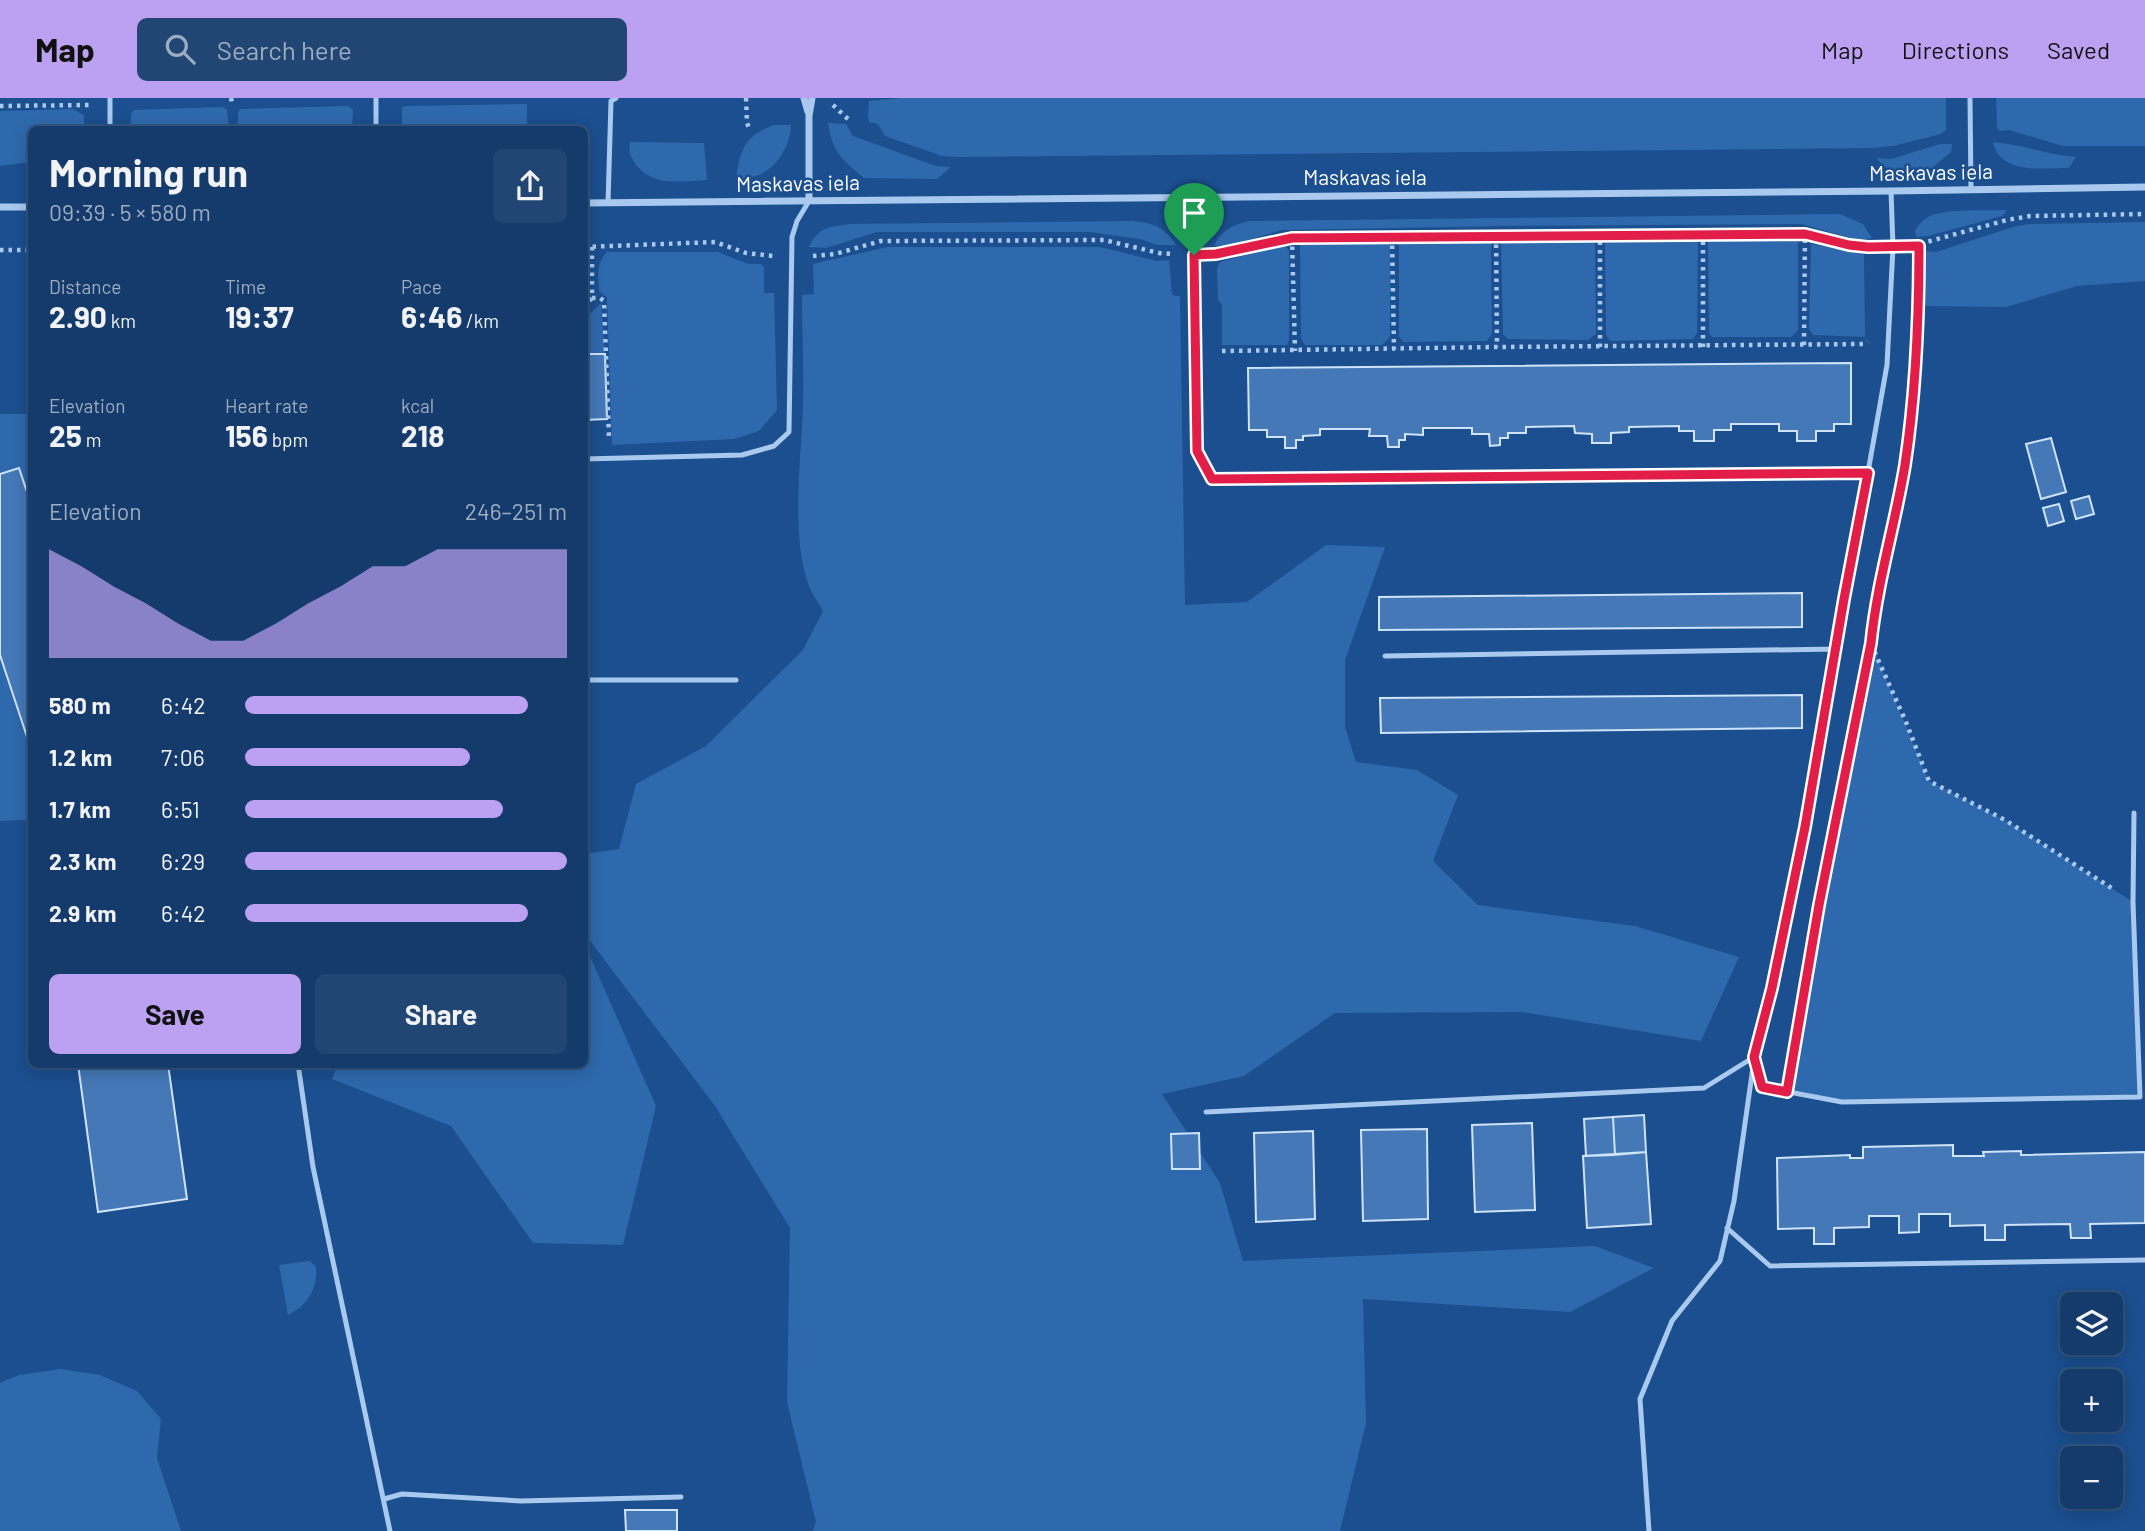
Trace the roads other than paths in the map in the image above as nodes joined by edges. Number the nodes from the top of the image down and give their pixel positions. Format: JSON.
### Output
{"nodes":[{"id":1,"x":376,"y":98,"type":"edge"},
{"id":2,"x":616,"y":98,"type":"edge"},
{"id":3,"x":804,"y":98,"type":"edge"},
{"id":4,"x":813,"y":98,"type":"edge"},
{"id":5,"x":1970,"y":98,"type":"edge"},
{"id":6,"x":110,"y":101,"type":"edge"},
{"id":7,"x":809,"y":116,"type":"junction"},
{"id":8,"x":110,"y":126,"type":"edge"},
{"id":9,"x":376,"y":126,"type":"edge"},
{"id":10,"x":2145,"y":187,"type":"edge"},
{"id":11,"x":1971,"y":190,"type":"junction"},
{"id":12,"x":1891,"y":191,"type":"junction"},
{"id":13,"x":1194,"y":197,"type":"junction"},
{"id":14,"x":809,"y":201,"type":"junction"},
{"id":15,"x":588,"y":203,"type":"edge"},
{"id":16,"x":608,"y":203,"type":"junction"},
{"id":17,"x":0,"y":207,"type":"edge"},
{"id":18,"x":28,"y":207,"type":"edge"},
{"id":19,"x":588,"y":459,"type":"edge"},
{"id":20,"x":1868,"y":473,"type":"junction"},
{"id":21,"x":1835,"y":649,"type":"junction"},
{"id":22,"x":1385,"y":656,"type":"dead end"},
{"id":23,"x":588,"y":680,"type":"edge"},
{"id":24,"x":736,"y":680,"type":"dead end"},
{"id":25,"x":2134,"y":813,"type":"dead end"},
{"id":26,"x":1754,"y":1057,"type":"junction"},
{"id":27,"x":299,"y":1068,"type":"edge"},
{"id":28,"x":1206,"y":1112,"type":"dead end"},
{"id":29,"x":1727,"y":1228,"type":"junction"},
{"id":30,"x":2145,"y":1260,"type":"edge"},
{"id":31,"x":681,"y":1497,"type":"dead end"},
{"id":32,"x":384,"y":1499,"type":"junction"},
{"id":33,"x":390,"y":1531,"type":"edge"},
{"id":34,"x":1649,"y":1531,"type":"edge"}],
"edges":[{"from":1,"to":9,"type":"lane"},
{"from":2,"to":16,"type":"lane"},
{"from":3,"to":7,"type":"street"},
{"from":4,"to":7,"type":"street"},
{"from":5,"to":11,"type":"lane"},
{"from":6,"to":8,"type":"lane"},
{"from":7,"to":14,"type":"street"},
{"from":10,"to":11,"type":"street","name":"Maskavas iela"},
{"from":11,"to":12,"type":"street","name":"Maskavas iela"},
{"from":12,"to":13,"type":"street","name":"Maskavas iela"},
{"from":12,"to":20,"type":"lane"},
{"from":13,"to":14,"type":"street","name":"Maskavas iela"},
{"from":13,"to":20,"type":"lane"},
{"from":14,"to":16,"type":"street","name":"Maskavas iela"},
{"from":14,"to":19,"type":"lane"},
{"from":15,"to":16,"type":"street","name":"Maskavas iela"},
{"from":17,"to":18,"type":"street"},
{"from":20,"to":21,"type":"lane"},
{"from":21,"to":22,"type":"lane"},
{"from":21,"to":26,"type":"lane"},
{"from":23,"to":24,"type":"lane"},
{"from":25,"to":26,"type":"lane"},
{"from":26,"to":28,"type":"lane"},
{"from":26,"to":29,"type":"lane"},
{"from":27,"to":32,"type":"lane"},
{"from":29,"to":30,"type":"lane"},
{"from":29,"to":34,"type":"lane"},
{"from":31,"to":32,"type":"lane"},
{"from":32,"to":33,"type":"lane"}]}
